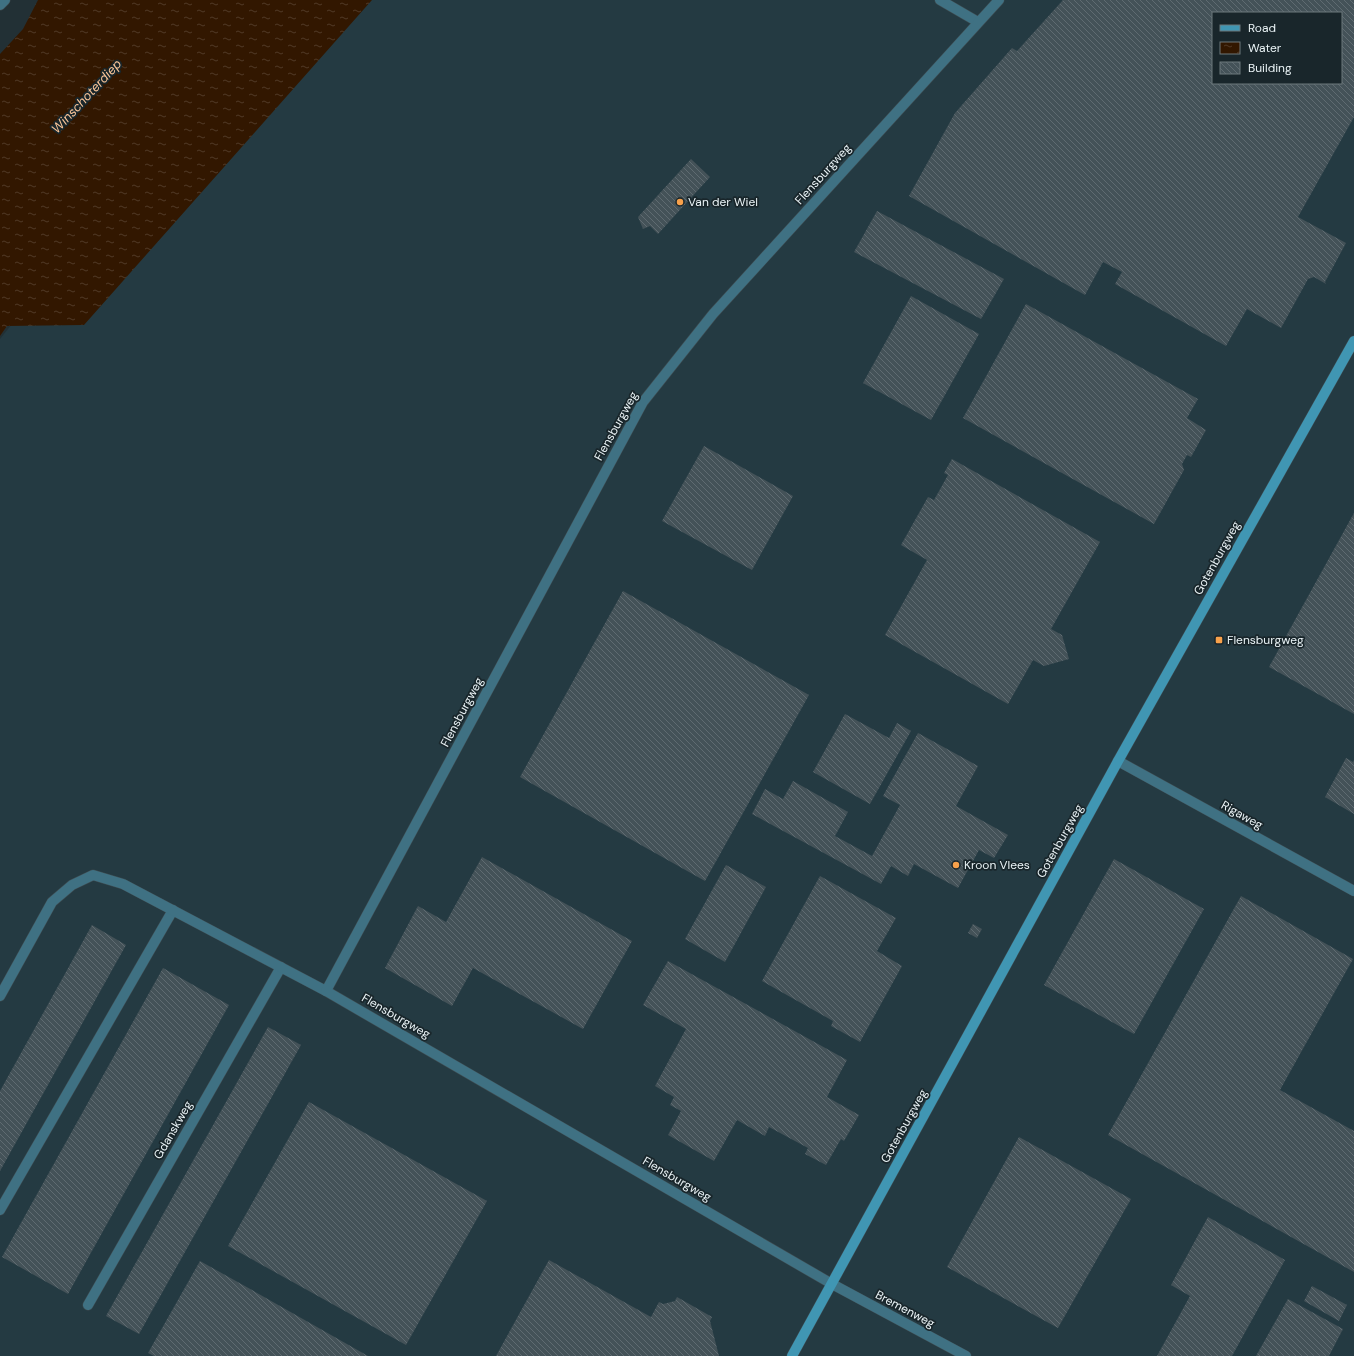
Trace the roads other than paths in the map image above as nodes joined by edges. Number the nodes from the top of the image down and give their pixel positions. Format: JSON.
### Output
{"nodes":[{"id":1,"x":5,"y":0,"type":"edge"},
{"id":2,"x":940,"y":0,"type":"edge"},
{"id":3,"x":999,"y":0,"type":"edge"},
{"id":4,"x":0,"y":5,"type":"edge"},
{"id":5,"x":978,"y":22,"type":"junction"},
{"id":6,"x":1354,"y":341,"type":"edge"},
{"id":7,"x":1118,"y":761,"type":"junction"},
{"id":8,"x":1354,"y":891,"type":"edge"},
{"id":9,"x":173,"y":910,"type":"junction"},
{"id":10,"x":281,"y":967,"type":"junction"},
{"id":11,"x":326,"y":991,"type":"junction"},
{"id":12,"x":0,"y":996,"type":"edge"},
{"id":13,"x":0,"y":1210,"type":"edge"},
{"id":14,"x":832,"y":1284,"type":"junction"},
{"id":15,"x":88,"y":1305,"type":"dead end"},
{"id":16,"x":792,"y":1356,"type":"edge"},
{"id":17,"x":966,"y":1356,"type":"edge"}],
"edges":[{"from":1,"to":4,"type":"street"},
{"from":2,"to":5,"type":"street"},
{"from":3,"to":5,"type":"street","name":"Flensburgweg"},
{"from":5,"to":11,"type":"street","name":"Flensburgweg"},
{"from":6,"to":7,"type":"street","name":"Gotenburgweg"},
{"from":7,"to":8,"type":"street","name":"Rigaweg"},
{"from":7,"to":14,"type":"street","name":"Gotenburgweg"},
{"from":9,"to":10,"type":"street"},
{"from":9,"to":12,"type":"street"},
{"from":9,"to":13,"type":"street"},
{"from":10,"to":11,"type":"street"},
{"from":10,"to":15,"type":"street","name":"Gdanskweg"},
{"from":11,"to":14,"type":"street","name":"Flensburgweg"},
{"from":14,"to":16,"type":"street","name":"Gotenburgweg"},
{"from":14,"to":17,"type":"street","name":"Bremenweg"}]}
